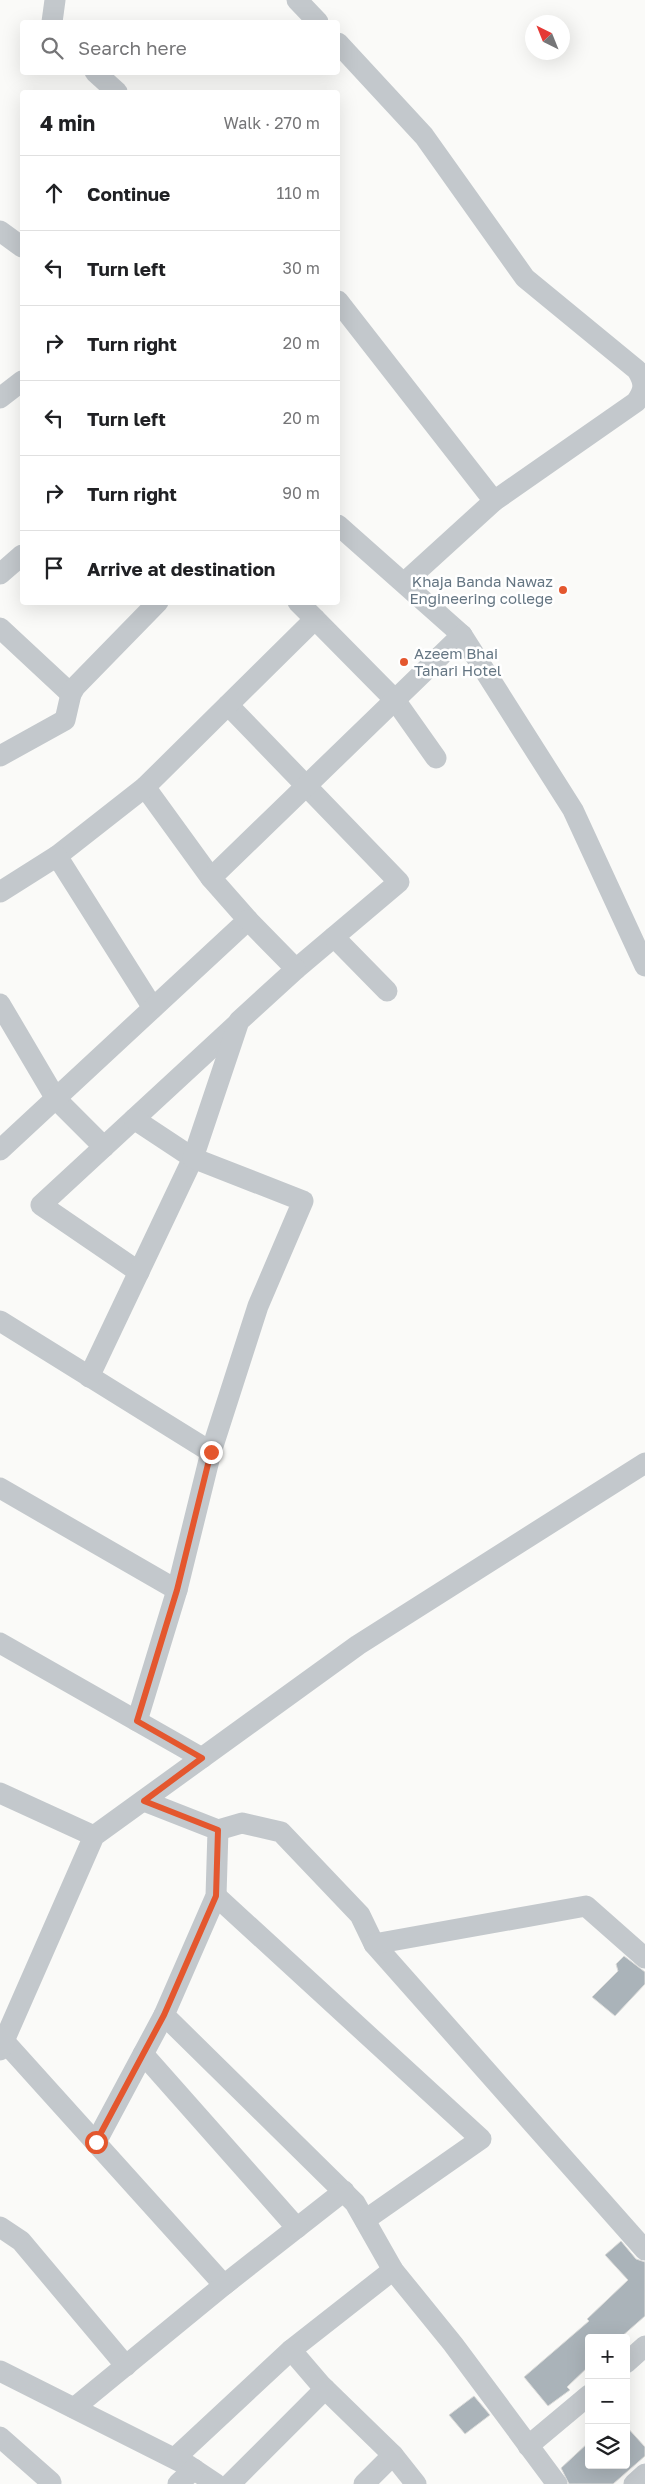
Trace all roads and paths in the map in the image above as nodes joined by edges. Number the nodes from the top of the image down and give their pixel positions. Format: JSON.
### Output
{"nodes":[{"id":1,"x":55,"y":0,"type":"edge"},
{"id":2,"x":297,"y":0,"type":"edge"},
{"id":3,"x":52,"y":20,"type":"edge"},
{"id":4,"x":316,"y":20,"type":"edge"},
{"id":5,"x":340,"y":45,"type":"edge"},
{"id":6,"x":98,"y":75,"type":"edge"},
{"id":7,"x":115,"y":90,"type":"edge"},
{"id":8,"x":0,"y":231,"type":"edge"},
{"id":9,"x":20,"y":246,"type":"edge"},
{"id":10,"x":340,"y":304,"type":"edge"},
{"id":11,"x":20,"y":383,"type":"edge"},
{"id":12,"x":644,"y":394,"type":"edge"},
{"id":13,"x":0,"y":398,"type":"edge"},
{"id":14,"x":494,"y":501,"type":"junction"},
{"id":15,"x":340,"y":527,"type":"edge"},
{"id":16,"x":20,"y":557,"type":"edge"},
{"id":17,"x":0,"y":574,"type":"edge"},
{"id":18,"x":405,"y":582,"type":"junction"},
{"id":19,"x":155,"y":605,"type":"edge"},
{"id":20,"x":301,"y":605,"type":"edge"},
{"id":21,"x":315,"y":619,"type":"junction"},
{"id":22,"x":0,"y":628,"type":"edge"},
{"id":23,"x":462,"y":635,"type":"junction"},
{"id":24,"x":71,"y":694,"type":"junction"},
{"id":25,"x":395,"y":700,"type":"junction"},
{"id":26,"x":228,"y":705,"type":"junction"},
{"id":27,"x":0,"y":756,"type":"edge"},
{"id":28,"x":436,"y":758,"type":"dead end"},
{"id":29,"x":305,"y":786,"type":"junction"},
{"id":30,"x":145,"y":787,"type":"junction"},
{"id":31,"x":57,"y":856,"type":"junction"},
{"id":32,"x":211,"y":878,"type":"junction"},
{"id":33,"x":0,"y":892,"type":"edge"},
{"id":34,"x":248,"y":920,"type":"junction"},
{"id":35,"x":334,"y":937,"type":"junction"},
{"id":36,"x":645,"y":966,"type":"edge"},
{"id":37,"x":296,"y":970,"type":"junction"},
{"id":38,"x":387,"y":991,"type":"dead end"},
{"id":39,"x":0,"y":1004,"type":"edge"},
{"id":40,"x":153,"y":1008,"type":"junction"},
{"id":41,"x":239,"y":1022,"type":"junction"},
{"id":42,"x":56,"y":1099,"type":"junction"},
{"id":43,"x":134,"y":1119,"type":"junction"},
{"id":44,"x":2,"y":1144,"type":"edge"},
{"id":45,"x":104,"y":1147,"type":"junction"},
{"id":46,"x":193,"y":1158,"type":"junction"},
{"id":47,"x":139,"y":1272,"type":"junction"},
{"id":48,"x":0,"y":1322,"type":"edge"},
{"id":49,"x":89,"y":1377,"type":"junction"},
{"id":50,"x":211,"y":1452,"type":"junction"},
{"id":51,"x":645,"y":1463,"type":"edge"},
{"id":52,"x":0,"y":1488,"type":"edge"},
{"id":53,"x":177,"y":1590,"type":"junction"},
{"id":54,"x":0,"y":1643,"type":"edge"},
{"id":55,"x":137,"y":1721,"type":"junction"},
{"id":56,"x":202,"y":1758,"type":"junction"},
{"id":57,"x":0,"y":1793,"type":"edge"},
{"id":58,"x":144,"y":1801,"type":"junction"},
{"id":59,"x":218,"y":1830,"type":"junction"},
{"id":60,"x":94,"y":1836,"type":"junction"},
{"id":61,"x":216,"y":1896,"type":"junction"},
{"id":62,"x":374,"y":1944,"type":"junction"},
{"id":63,"x":645,"y":1958,"type":"edge"},
{"id":64,"x":164,"y":2015,"type":"junction"},
{"id":65,"x":2,"y":2045,"type":"edge"},
{"id":66,"x":143,"y":2054,"type":"junction"},
{"id":67,"x":96,"y":2142,"type":"junction"},
{"id":68,"x":344,"y":2191,"type":"junction"},
{"id":69,"x":365,"y":2220,"type":"junction"},
{"id":70,"x":0,"y":2227,"type":"edge"},
{"id":71,"x":297,"y":2228,"type":"junction"},
{"id":72,"x":645,"y":2250,"type":"edge"},
{"id":73,"x":393,"y":2270,"type":"junction"},
{"id":74,"x":229,"y":2281,"type":"junction"},
{"id":75,"x":645,"y":2346,"type":"edge"},
{"id":76,"x":291,"y":2350,"type":"junction"},
{"id":77,"x":630,"y":2359,"type":"edge"},
{"id":78,"x":126,"y":2366,"type":"junction"},
{"id":79,"x":0,"y":2371,"type":"edge"},
{"id":80,"x":325,"y":2389,"type":"junction"},
{"id":81,"x":585,"y":2398,"type":"edge"},
{"id":82,"x":74,"y":2408,"type":"junction"},
{"id":83,"x":0,"y":2437,"type":"edge"},
{"id":84,"x":528,"y":2446,"type":"junction"},
{"id":85,"x":393,"y":2455,"type":"junction"},
{"id":86,"x":175,"y":2458,"type":"junction"},
{"id":87,"x":194,"y":2469,"type":"junction"},
{"id":88,"x":645,"y":2474,"type":"edge"},
{"id":89,"x":49,"y":2484,"type":"edge"},
{"id":90,"x":178,"y":2484,"type":"edge"},
{"id":91,"x":216,"y":2484,"type":"edge"},
{"id":92,"x":230,"y":2484,"type":"edge"},
{"id":93,"x":364,"y":2484,"type":"edge"},
{"id":94,"x":416,"y":2484,"type":"edge"},
{"id":95,"x":557,"y":2484,"type":"edge"},
{"id":96,"x":634,"y":2484,"type":"edge"}],
"edges":[{"from":1,"to":3,"type":"street"},
{"from":2,"to":4,"type":"street"},
{"from":5,"to":12,"type":"street"},
{"from":6,"to":7,"type":"street"},
{"from":8,"to":9,"type":"street"},
{"from":10,"to":14,"type":"street"},
{"from":11,"to":13,"type":"street"},
{"from":12,"to":14,"type":"street"},
{"from":14,"to":18,"type":"street"},
{"from":15,"to":18,"type":"street"},
{"from":16,"to":17,"type":"street"},
{"from":18,"to":23,"type":"street"},
{"from":19,"to":24,"type":"street"},
{"from":20,"to":21,"type":"street"},
{"from":21,"to":25,"type":"street"},
{"from":21,"to":26,"type":"street"},
{"from":22,"to":24,"type":"street"},
{"from":23,"to":25,"type":"street"},
{"from":23,"to":36,"type":"street"},
{"from":24,"to":27,"type":"street"},
{"from":25,"to":28,"type":"street"},
{"from":25,"to":29,"type":"street"},
{"from":26,"to":29,"type":"street"},
{"from":26,"to":30,"type":"street"},
{"from":29,"to":32,"type":"street"},
{"from":29,"to":35,"type":"street"},
{"from":30,"to":31,"type":"street"},
{"from":30,"to":32,"type":"street"},
{"from":31,"to":33,"type":"street"},
{"from":31,"to":40,"type":"street"},
{"from":32,"to":34,"type":"street"},
{"from":34,"to":37,"type":"street"},
{"from":34,"to":40,"type":"street"},
{"from":35,"to":37,"type":"street"},
{"from":35,"to":38,"type":"street"},
{"from":37,"to":41,"type":"street"},
{"from":39,"to":42,"type":"street"},
{"from":40,"to":42,"type":"street"},
{"from":41,"to":43,"type":"street"},
{"from":41,"to":46,"type":"street"},
{"from":42,"to":44,"type":"street"},
{"from":42,"to":45,"type":"street"},
{"from":43,"to":45,"type":"street"},
{"from":43,"to":46,"type":"street"},
{"from":45,"to":47,"type":"street"},
{"from":46,"to":47,"type":"street"},
{"from":46,"to":50,"type":"street"},
{"from":47,"to":49,"type":"street"},
{"from":48,"to":49,"type":"street"},
{"from":49,"to":50,"type":"street"},
{"from":50,"to":53,"type":"street"},
{"from":51,"to":56,"type":"street"},
{"from":52,"to":53,"type":"street"},
{"from":53,"to":55,"type":"street"},
{"from":54,"to":55,"type":"street"},
{"from":55,"to":56,"type":"street"},
{"from":56,"to":58,"type":"street"},
{"from":57,"to":60,"type":"street"},
{"from":58,"to":59,"type":"street"},
{"from":58,"to":60,"type":"street"},
{"from":59,"to":61,"type":"street"},
{"from":59,"to":62,"type":"street"},
{"from":60,"to":65,"type":"street"},
{"from":61,"to":64,"type":"street"},
{"from":61,"to":69,"type":"street"},
{"from":62,"to":63,"type":"street"},
{"from":62,"to":72,"type":"street"},
{"from":64,"to":66,"type":"street"},
{"from":64,"to":68,"type":"street"},
{"from":65,"to":67,"type":"street"},
{"from":66,"to":67,"type":"street"},
{"from":66,"to":71,"type":"street"},
{"from":67,"to":74,"type":"street"},
{"from":68,"to":69,"type":"street"},
{"from":68,"to":71,"type":"street"},
{"from":69,"to":73,"type":"street"},
{"from":70,"to":78,"type":"street"},
{"from":71,"to":74,"type":"street"},
{"from":73,"to":76,"type":"street"},
{"from":73,"to":84,"type":"street"},
{"from":74,"to":78,"type":"street"},
{"from":75,"to":77,"type":"street"},
{"from":76,"to":80,"type":"street"},
{"from":76,"to":86,"type":"street"},
{"from":78,"to":82,"type":"street"},
{"from":79,"to":82,"type":"street"},
{"from":80,"to":85,"type":"street"},
{"from":80,"to":92,"type":"street"},
{"from":81,"to":84,"type":"street"},
{"from":82,"to":86,"type":"street"},
{"from":83,"to":89,"type":"street"},
{"from":84,"to":95,"type":"street"},
{"from":85,"to":93,"type":"street"},
{"from":85,"to":94,"type":"street"},
{"from":86,"to":87,"type":"street"},
{"from":87,"to":90,"type":"street"},
{"from":87,"to":91,"type":"street"},
{"from":88,"to":96,"type":"street"}]}
